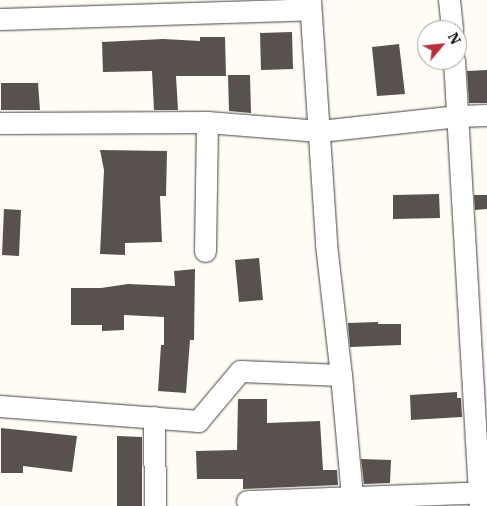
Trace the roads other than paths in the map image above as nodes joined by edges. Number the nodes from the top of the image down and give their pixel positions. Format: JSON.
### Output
{"nodes":[{"id":1,"x":449,"y":0,"type":"edge"},
{"id":2,"x":310,"y":5,"type":"edge"},
{"id":3,"x":0,"y":19,"type":"edge"},
{"id":4,"x":451,"y":20,"type":"edge"},
{"id":5,"x":455,"y":70,"type":"edge"},
{"id":6,"x":487,"y":115,"type":"edge"},
{"id":7,"x":458,"y":116,"type":"junction"},
{"id":8,"x":207,"y":122,"type":"junction"},
{"id":9,"x":0,"y":123,"type":"edge"},
{"id":10,"x":320,"y":131,"type":"junction"},
{"id":11,"x":205,"y":251,"type":"dead end"},
{"id":12,"x":341,"y":375,"type":"junction"},
{"id":13,"x":0,"y":406,"type":"edge"},
{"id":14,"x":154,"y":417,"type":"junction"},
{"id":15,"x":482,"y":497,"type":"edge"},
{"id":16,"x":247,"y":501,"type":"dead end"},
{"id":17,"x":352,"y":501,"type":"edge"},
{"id":18,"x":155,"y":506,"type":"edge"}],
"edges":[{"from":1,"to":4,"type":"street"},
{"from":2,"to":3,"type":"street"},
{"from":2,"to":10,"type":"street"},
{"from":5,"to":7,"type":"street"},
{"from":6,"to":7,"type":"street"},
{"from":7,"to":10,"type":"street"},
{"from":7,"to":15,"type":"street"},
{"from":8,"to":9,"type":"street"},
{"from":8,"to":10,"type":"street"},
{"from":8,"to":11,"type":"street"},
{"from":10,"to":12,"type":"street"},
{"from":12,"to":14,"type":"street"},
{"from":12,"to":17,"type":"street"},
{"from":13,"to":14,"type":"street"},
{"from":14,"to":18,"type":"street"},
{"from":15,"to":17,"type":"street"},
{"from":16,"to":17,"type":"street"}]}
